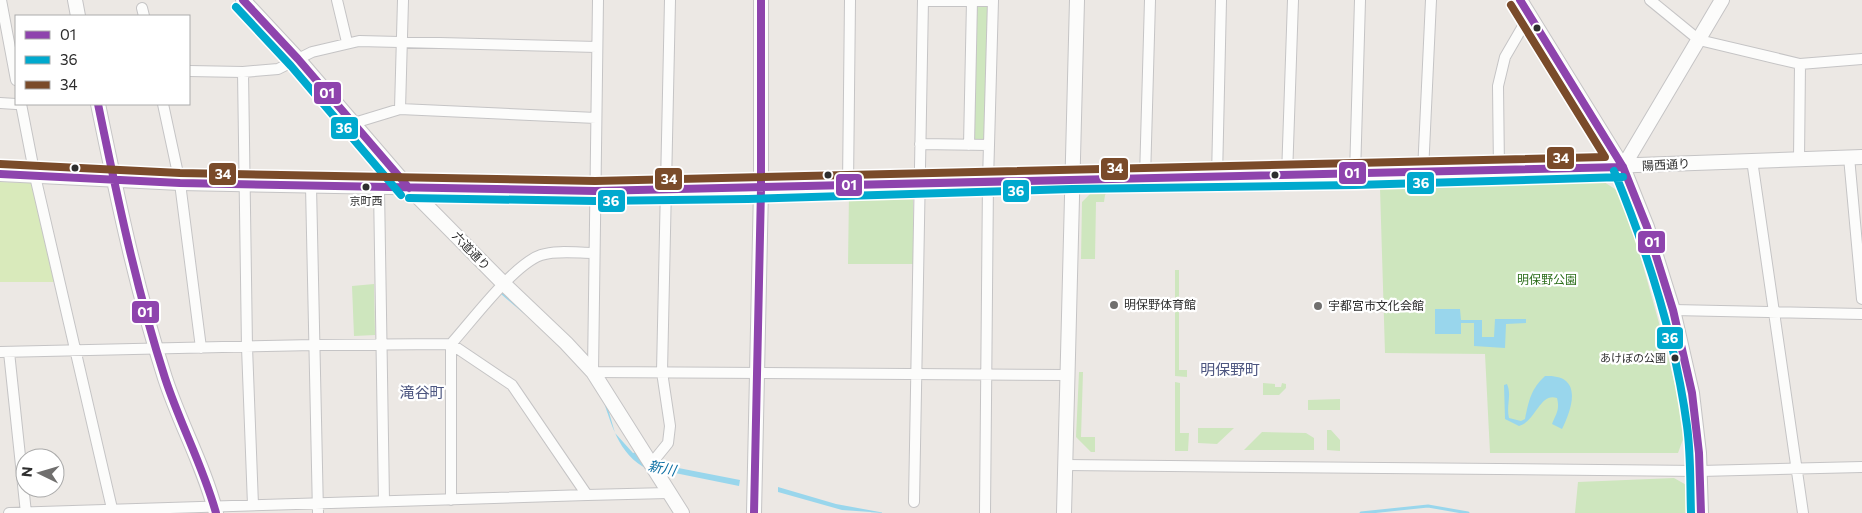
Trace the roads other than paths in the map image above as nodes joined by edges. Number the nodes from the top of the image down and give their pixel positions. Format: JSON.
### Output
{"nodes":[{"id":1,"x":1,"y":0,"type":"edge"},
{"id":2,"x":74,"y":0,"type":"edge"},
{"id":3,"x":243,"y":0,"type":"edge"},
{"id":4,"x":337,"y":0,"type":"edge"},
{"id":5,"x":403,"y":0,"type":"edge"},
{"id":6,"x":598,"y":0,"type":"edge"},
{"id":7,"x":670,"y":0,"type":"edge"},
{"id":8,"x":761,"y":0,"type":"edge"},
{"id":9,"x":850,"y":0,"type":"edge"},
{"id":10,"x":993,"y":0,"type":"edge"},
{"id":11,"x":1077,"y":0,"type":"edge"},
{"id":12,"x":1150,"y":0,"type":"edge"},
{"id":13,"x":1221,"y":0,"type":"edge"},
{"id":14,"x":1293,"y":0,"type":"edge"},
{"id":15,"x":1360,"y":0,"type":"edge"},
{"id":16,"x":1431,"y":0,"type":"edge"},
{"id":17,"x":1520,"y":0,"type":"edge"},
{"id":18,"x":1650,"y":0,"type":"edge"},
{"id":19,"x":1722,"y":0,"type":"edge"},
{"id":20,"x":923,"y":1,"type":"edge"},
{"id":21,"x":972,"y":1,"type":"junction"},
{"id":22,"x":1530,"y":14,"type":"junction"},
{"id":23,"x":78,"y":15,"type":"edge"},
{"id":24,"x":3,"y":26,"type":"edge"},
{"id":25,"x":1699,"y":40,"type":"junction"},
{"id":26,"x":402,"y":41,"type":"junction"},
{"id":27,"x":347,"y":42,"type":"junction"},
{"id":28,"x":597,"y":47,"type":"junction"},
{"id":29,"x":298,"y":59,"type":"junction"},
{"id":30,"x":1862,"y":59,"type":"edge"},
{"id":31,"x":1800,"y":64,"type":"junction"},
{"id":32,"x":190,"y":71,"type":"edge"},
{"id":33,"x":243,"y":72,"type":"junction"},
{"id":34,"x":15,"y":76,"type":"edge"},
{"id":35,"x":0,"y":103,"type":"edge"},
{"id":36,"x":15,"y":104,"type":"edge"},
{"id":37,"x":19,"y":105,"type":"edge"},
{"id":38,"x":98,"y":105,"type":"edge"},
{"id":39,"x":163,"y":105,"type":"edge"},
{"id":40,"x":400,"y":109,"type":"junction"},
{"id":41,"x":596,"y":118,"type":"junction"},
{"id":42,"x":354,"y":124,"type":"junction"},
{"id":43,"x":920,"y":144,"type":"junction"},
{"id":44,"x":969,"y":144,"type":"junction"},
{"id":45,"x":989,"y":145,"type":"junction"},
{"id":46,"x":1856,"y":157,"type":"edge"},
{"id":47,"x":1799,"y":159,"type":"junction"},
{"id":48,"x":1752,"y":160,"type":"junction"},
{"id":49,"x":1623,"y":167,"type":"junction"},
{"id":50,"x":1499,"y":170,"type":"junction"},
{"id":51,"x":1423,"y":172,"type":"junction"},
{"id":52,"x":0,"y":174,"type":"edge"},
{"id":53,"x":1355,"y":175,"type":"junction"},
{"id":54,"x":35,"y":176,"type":"junction"},
{"id":55,"x":1287,"y":176,"type":"junction"},
{"id":56,"x":1217,"y":177,"type":"junction"},
{"id":57,"x":1072,"y":178,"type":"junction"},
{"id":58,"x":1145,"y":178,"type":"junction"},
{"id":59,"x":114,"y":180,"type":"junction"},
{"id":60,"x":988,"y":181,"type":"junction"},
{"id":61,"x":180,"y":183,"type":"junction"},
{"id":62,"x":919,"y":183,"type":"junction"},
{"id":63,"x":246,"y":184,"type":"junction"},
{"id":64,"x":848,"y":185,"type":"junction"},
{"id":65,"x":311,"y":186,"type":"junction"},
{"id":66,"x":379,"y":188,"type":"junction"},
{"id":67,"x":409,"y":188,"type":"junction"},
{"id":68,"x":761,"y":189,"type":"junction"},
{"id":69,"x":666,"y":190,"type":"junction"},
{"id":70,"x":595,"y":191,"type":"junction"},
{"id":71,"x":594,"y":253,"type":"junction"},
{"id":72,"x":504,"y":284,"type":"junction"},
{"id":73,"x":1862,"y":299,"type":"edge"},
{"id":74,"x":1673,"y":310,"type":"junction"},
{"id":75,"x":1773,"y":312,"type":"junction"},
{"id":76,"x":1862,"y":314,"type":"edge"},
{"id":77,"x":380,"y":344,"type":"junction"},
{"id":78,"x":451,"y":344,"type":"junction"},
{"id":79,"x":314,"y":345,"type":"junction"},
{"id":80,"x":247,"y":347,"type":"junction"},
{"id":81,"x":201,"y":348,"type":"junction"},
{"id":82,"x":157,"y":349,"type":"junction"},
{"id":83,"x":76,"y":350,"type":"junction"},
{"id":84,"x":4,"y":352,"type":"edge"},
{"id":85,"x":593,"y":372,"type":"junction"},
{"id":86,"x":662,"y":372,"type":"junction"},
{"id":87,"x":757,"y":372,"type":"junction"},
{"id":88,"x":916,"y":374,"type":"junction"},
{"id":89,"x":1067,"y":375,"type":"junction"},
{"id":90,"x":987,"y":376,"type":"junction"},
{"id":91,"x":1065,"y":465,"type":"junction"},
{"id":92,"x":1862,"y":467,"type":"edge"},
{"id":93,"x":653,"y":468,"type":"junction"},
{"id":94,"x":1797,"y":469,"type":"junction"},
{"id":95,"x":1700,"y":470,"type":"junction"},
{"id":96,"x":668,"y":493,"type":"junction"},
{"id":97,"x":587,"y":495,"type":"junction"},
{"id":98,"x":452,"y":500,"type":"junction"},
{"id":99,"x":384,"y":501,"type":"junction"},
{"id":100,"x":914,"y":502,"type":"dead end"},
{"id":101,"x":253,"y":504,"type":"junction"},
{"id":102,"x":318,"y":508,"type":"edge"},
{"id":103,"x":215,"y":510,"type":"edge"},
{"id":104,"x":112,"y":511,"type":"edge"},
{"id":105,"x":9,"y":513,"type":"edge"},
{"id":106,"x":26,"y":513,"type":"edge"},
{"id":107,"x":682,"y":513,"type":"edge"},
{"id":108,"x":754,"y":513,"type":"edge"},
{"id":109,"x":985,"y":513,"type":"edge"},
{"id":110,"x":1064,"y":513,"type":"edge"},
{"id":111,"x":1701,"y":513,"type":"edge"},
{"id":112,"x":1804,"y":513,"type":"edge"}],
"edges":[{"from":1,"to":24,"type":"street"},
{"from":2,"to":23,"type":"street"},
{"from":3,"to":29,"type":"street","name":"六道通り"},
{"from":4,"to":27,"type":"street"},
{"from":5,"to":26,"type":"street"},
{"from":6,"to":28,"type":"street"},
{"from":7,"to":69,"type":"street"},
{"from":8,"to":68,"type":"street"},
{"from":9,"to":64,"type":"street"},
{"from":10,"to":21,"type":"street"},
{"from":10,"to":45,"type":"street"},
{"from":11,"to":57,"type":"street"},
{"from":12,"to":58,"type":"street"},
{"from":13,"to":56,"type":"street"},
{"from":14,"to":55,"type":"street"},
{"from":15,"to":53,"type":"street"},
{"from":16,"to":51,"type":"street"},
{"from":17,"to":22,"type":"street"},
{"from":18,"to":25,"type":"street"},
{"from":19,"to":25,"type":"street"},
{"from":20,"to":21,"type":"street"},
{"from":20,"to":43,"type":"street"},
{"from":21,"to":44,"type":"street"},
{"from":22,"to":49,"type":"street"},
{"from":22,"to":50,"type":"street"},
{"from":24,"to":34,"type":"street"},
{"from":25,"to":31,"type":"street"},
{"from":25,"to":49,"type":"street"},
{"from":26,"to":27,"type":"street"},
{"from":26,"to":28,"type":"street"},
{"from":26,"to":40,"type":"street"},
{"from":27,"to":29,"type":"street"},
{"from":28,"to":41,"type":"street"},
{"from":29,"to":33,"type":"street"},
{"from":29,"to":42,"type":"street","name":"六道通り"},
{"from":30,"to":31,"type":"street"},
{"from":31,"to":47,"type":"street"},
{"from":32,"to":33,"type":"street"},
{"from":33,"to":63,"type":"street"},
{"from":35,"to":36,"type":"street"},
{"from":37,"to":54,"type":"street"},
{"from":38,"to":59,"type":"street"},
{"from":39,"to":61,"type":"street"},
{"from":40,"to":41,"type":"street"},
{"from":40,"to":42,"type":"street"},
{"from":41,"to":70,"type":"street"},
{"from":42,"to":67,"type":"street","name":"六道通り"},
{"from":43,"to":44,"type":"street"},
{"from":43,"to":62,"type":"street"},
{"from":44,"to":45,"type":"street"},
{"from":45,"to":60,"type":"street"},
{"from":46,"to":47,"type":"street","name":"陽西通り"},
{"from":46,"to":73,"type":"street"},
{"from":47,"to":48,"type":"street","name":"陽西通り"},
{"from":48,"to":49,"type":"street","name":"陽西通り"},
{"from":48,"to":75,"type":"street"},
{"from":49,"to":50,"type":"street","name":"陽西通り"},
{"from":49,"to":74,"type":"street"},
{"from":50,"to":51,"type":"street","name":"陽西通り"},
{"from":51,"to":53,"type":"street","name":"陽西通り"},
{"from":52,"to":54,"type":"street","name":"陽西通り"},
{"from":53,"to":55,"type":"street","name":"陽西通り"},
{"from":54,"to":59,"type":"street","name":"陽西通り"},
{"from":54,"to":83,"type":"street"},
{"from":55,"to":56,"type":"street","name":"陽西通り"},
{"from":56,"to":58,"type":"street","name":"陽西通り"},
{"from":57,"to":58,"type":"street","name":"陽西通り"},
{"from":57,"to":60,"type":"street","name":"陽西通り"},
{"from":57,"to":89,"type":"street"},
{"from":59,"to":61,"type":"street","name":"陽西通り"},
{"from":59,"to":82,"type":"street"},
{"from":60,"to":62,"type":"street","name":"陽西通り"},
{"from":60,"to":90,"type":"street"},
{"from":61,"to":63,"type":"street","name":"陽西通り"},
{"from":61,"to":81,"type":"street"},
{"from":62,"to":64,"type":"street","name":"陽西通り"},
{"from":62,"to":88,"type":"street"},
{"from":63,"to":65,"type":"street","name":"陽西通り"},
{"from":63,"to":80,"type":"street"},
{"from":64,"to":68,"type":"street","name":"陽西通り"},
{"from":65,"to":66,"type":"street","name":"陽西通り"},
{"from":65,"to":79,"type":"street"},
{"from":66,"to":67,"type":"street","name":"陽西通り"},
{"from":66,"to":77,"type":"street"},
{"from":67,"to":70,"type":"street","name":"陽西通り"},
{"from":67,"to":72,"type":"street","name":"六道通り"},
{"from":68,"to":69,"type":"street","name":"陽西通り"},
{"from":68,"to":87,"type":"street"},
{"from":69,"to":70,"type":"street","name":"陽西通り"},
{"from":69,"to":86,"type":"street"},
{"from":70,"to":71,"type":"street"},
{"from":71,"to":72,"type":"street"},
{"from":71,"to":85,"type":"street"},
{"from":72,"to":78,"type":"street"},
{"from":72,"to":85,"type":"street","name":"六道通り"},
{"from":74,"to":75,"type":"street"},
{"from":74,"to":95,"type":"street"},
{"from":75,"to":76,"type":"street"},
{"from":75,"to":94,"type":"street"},
{"from":77,"to":78,"type":"street"},
{"from":77,"to":79,"type":"street"},
{"from":77,"to":99,"type":"street"},
{"from":78,"to":97,"type":"street"},
{"from":78,"to":98,"type":"street"},
{"from":79,"to":80,"type":"street"},
{"from":79,"to":102,"type":"street"},
{"from":80,"to":81,"type":"street"},
{"from":80,"to":101,"type":"street"},
{"from":81,"to":82,"type":"street"},
{"from":82,"to":83,"type":"street"},
{"from":82,"to":103,"type":"street"},
{"from":83,"to":84,"type":"street"},
{"from":83,"to":104,"type":"street"},
{"from":84,"to":106,"type":"street"},
{"from":85,"to":86,"type":"street"},
{"from":85,"to":93,"type":"street","name":"六道通り"},
{"from":86,"to":87,"type":"street"},
{"from":86,"to":93,"type":"street"},
{"from":87,"to":88,"type":"street"},
{"from":87,"to":108,"type":"street"},
{"from":88,"to":90,"type":"street"},
{"from":88,"to":100,"type":"street"},
{"from":89,"to":90,"type":"street"},
{"from":89,"to":91,"type":"street"},
{"from":90,"to":109,"type":"street"},
{"from":91,"to":95,"type":"street"},
{"from":91,"to":110,"type":"street"},
{"from":92,"to":94,"type":"street"},
{"from":93,"to":96,"type":"street","name":"六道通り"},
{"from":94,"to":95,"type":"street"},
{"from":94,"to":112,"type":"street"},
{"from":95,"to":111,"type":"street"},
{"from":96,"to":97,"type":"street"},
{"from":96,"to":107,"type":"street","name":"六道通り"},
{"from":97,"to":98,"type":"street"},
{"from":98,"to":99,"type":"street"},
{"from":99,"to":102,"type":"street"},
{"from":101,"to":102,"type":"street"},
{"from":101,"to":103,"type":"street"},
{"from":103,"to":104,"type":"street"},
{"from":104,"to":106,"type":"street"},
{"from":105,"to":106,"type":"street"}]}
